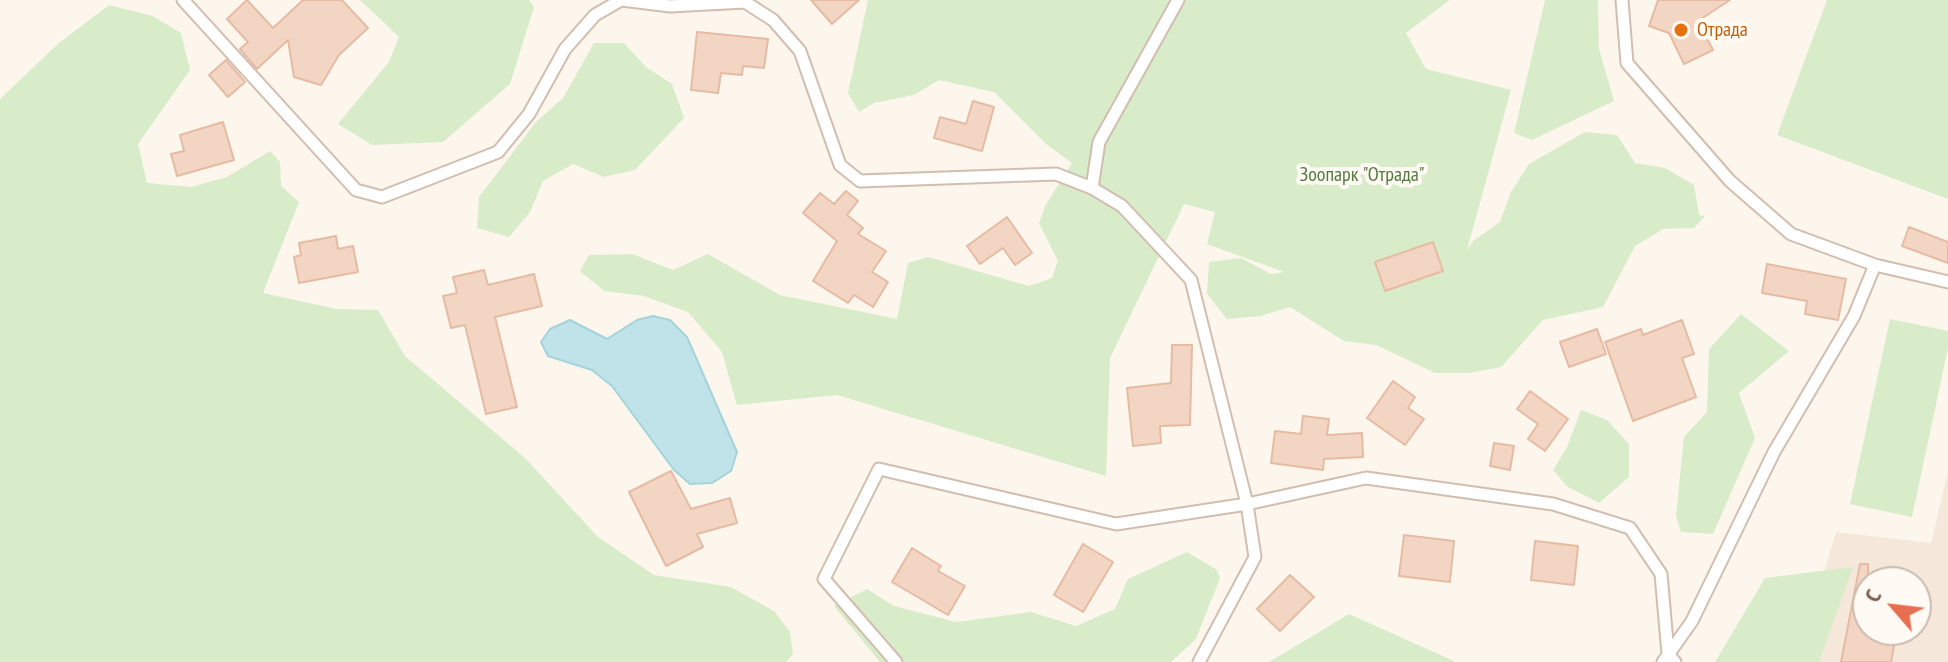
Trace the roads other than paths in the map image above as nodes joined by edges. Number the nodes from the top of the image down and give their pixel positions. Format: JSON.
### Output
{"nodes":[{"id":1,"x":183,"y":0,"type":"edge"},
{"id":2,"x":621,"y":0,"type":"edge"},
{"id":3,"x":1178,"y":0,"type":"edge"},
{"id":4,"x":1622,"y":0,"type":"edge"},
{"id":5,"x":1092,"y":188,"type":"junction"},
{"id":6,"x":1875,"y":265,"type":"junction"},
{"id":7,"x":1948,"y":282,"type":"edge"},
{"id":8,"x":1247,"y":504,"type":"junction"},
{"id":9,"x":1669,"y":659,"type":"edge"},
{"id":10,"x":896,"y":662,"type":"edge"},
{"id":11,"x":1199,"y":662,"type":"edge"}],
"edges":[{"from":1,"to":2,"type":"lane"},
{"from":2,"to":5,"type":"lane"},
{"from":3,"to":5,"type":"lane"},
{"from":4,"to":6,"type":"lane"},
{"from":5,"to":8,"type":"lane"},
{"from":6,"to":7,"type":"lane"},
{"from":6,"to":9,"type":"lane"},
{"from":8,"to":9,"type":"lane"},
{"from":8,"to":10,"type":"lane"},
{"from":8,"to":11,"type":"lane"}]}
